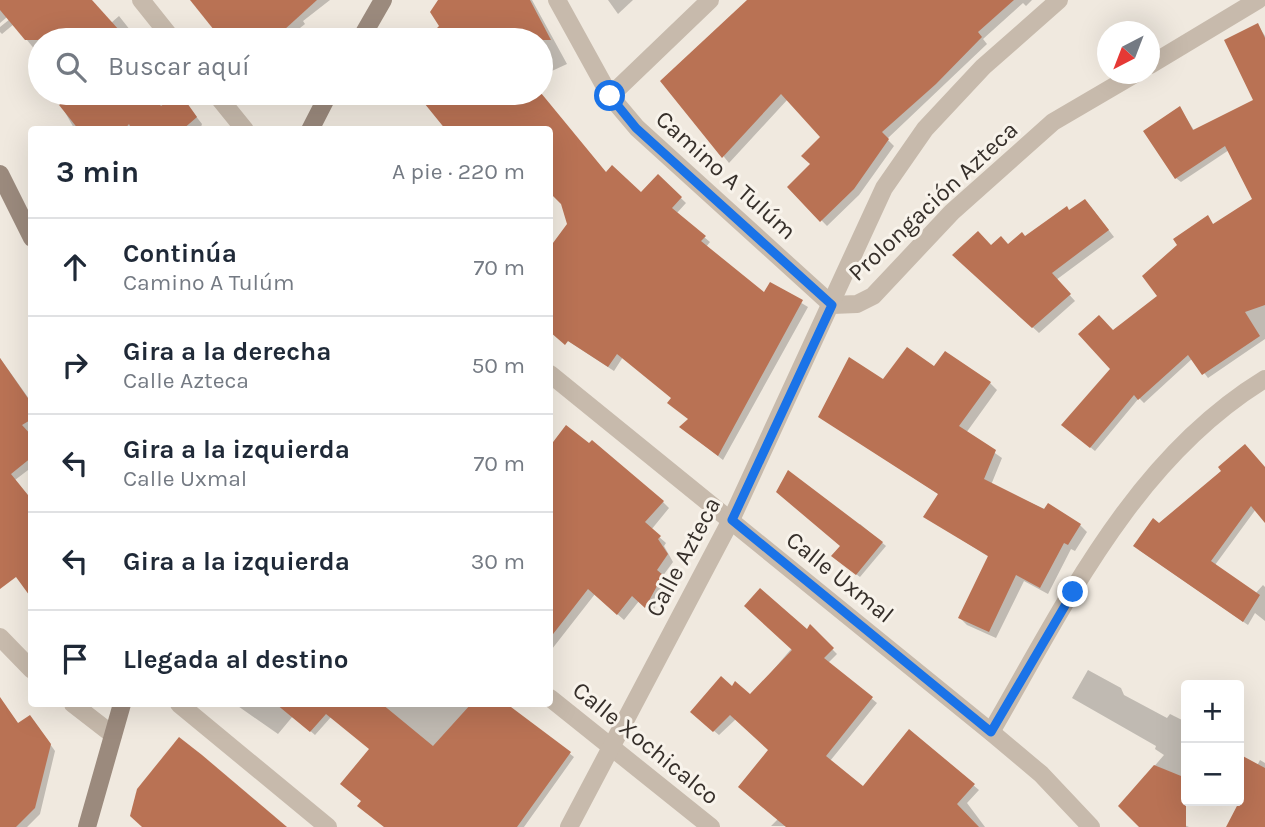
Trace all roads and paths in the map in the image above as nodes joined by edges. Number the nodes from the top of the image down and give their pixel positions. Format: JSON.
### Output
{"nodes":[{"id":1,"x":141,"y":0,"type":"edge"},
{"id":2,"x":383,"y":0,"type":"edge"},
{"id":3,"x":557,"y":0,"type":"edge"},
{"id":4,"x":710,"y":0,"type":"edge"},
{"id":5,"x":1059,"y":0,"type":"edge"},
{"id":6,"x":1258,"y":0,"type":"edge"},
{"id":7,"x":163,"y":28,"type":"edge"},
{"id":8,"x":367,"y":28,"type":"edge"},
{"id":9,"x":1160,"y":59,"type":"edge"},
{"id":10,"x":1118,"y":84,"type":"edge"},
{"id":11,"x":610,"y":96,"type":"junction"},
{"id":12,"x":225,"y":105,"type":"edge"},
{"id":13,"x":322,"y":105,"type":"edge"},
{"id":14,"x":242,"y":126,"type":"edge"},
{"id":15,"x":312,"y":126,"type":"edge"},
{"id":16,"x":0,"y":174,"type":"edge"},
{"id":17,"x":28,"y":230,"type":"edge"},
{"id":18,"x":832,"y":305,"type":"junction"},
{"id":19,"x":553,"y":376,"type":"edge"},
{"id":20,"x":1265,"y":379,"type":"edge"},
{"id":21,"x":732,"y":520,"type":"junction"},
{"id":22,"x":0,"y":637,"type":"edge"},
{"id":23,"x":28,"y":666,"type":"edge"},
{"id":24,"x":553,"y":700,"type":"edge"},
{"id":25,"x":77,"y":707,"type":"edge"},
{"id":26,"x":121,"y":707,"type":"edge"},
{"id":27,"x":183,"y":707,"type":"edge"},
{"id":28,"x":991,"y":732,"type":"junction"},
{"id":29,"x":113,"y":735,"type":"junction"},
{"id":30,"x":610,"y":748,"type":"junction"},
{"id":31,"x":87,"y":827,"type":"edge"},
{"id":32,"x":328,"y":827,"type":"edge"},
{"id":33,"x":569,"y":827,"type":"edge"},
{"id":34,"x":711,"y":827,"type":"edge"},
{"id":35,"x":1091,"y":827,"type":"edge"}],
"edges":[{"from":1,"to":7,"type":"street"},
{"from":2,"to":8,"type":"main road"},
{"from":3,"to":11,"type":"street","name":"Camino A Tulúm"},
{"from":4,"to":11,"type":"street"},
{"from":5,"to":18,"type":"street","name":"Calle Azteca"},
{"from":6,"to":9,"type":"street"},
{"from":10,"to":18,"type":"street","name":"Prolongación Azteca"},
{"from":11,"to":18,"type":"street","name":"Camino A Tulúm"},
{"from":12,"to":14,"type":"street"},
{"from":13,"to":15,"type":"main road"},
{"from":16,"to":17,"type":"main road"},
{"from":18,"to":21,"type":"street","name":"Calle Azteca"},
{"from":19,"to":21,"type":"street","name":"Calle Uxmal"},
{"from":20,"to":28,"type":"street"},
{"from":21,"to":28,"type":"street","name":"Calle Uxmal"},
{"from":21,"to":30,"type":"street","name":"Calle Azteca"},
{"from":22,"to":23,"type":"street"},
{"from":24,"to":30,"type":"street","name":"Calle Xochicalco"},
{"from":25,"to":29,"type":"street"},
{"from":26,"to":29,"type":"main road"},
{"from":27,"to":32,"type":"street"},
{"from":28,"to":35,"type":"street","name":"Calle Uxmal"},
{"from":29,"to":31,"type":"main road"},
{"from":30,"to":33,"type":"street","name":"Calle Azteca"},
{"from":30,"to":34,"type":"street","name":"Calle Xochicalco"}]}
